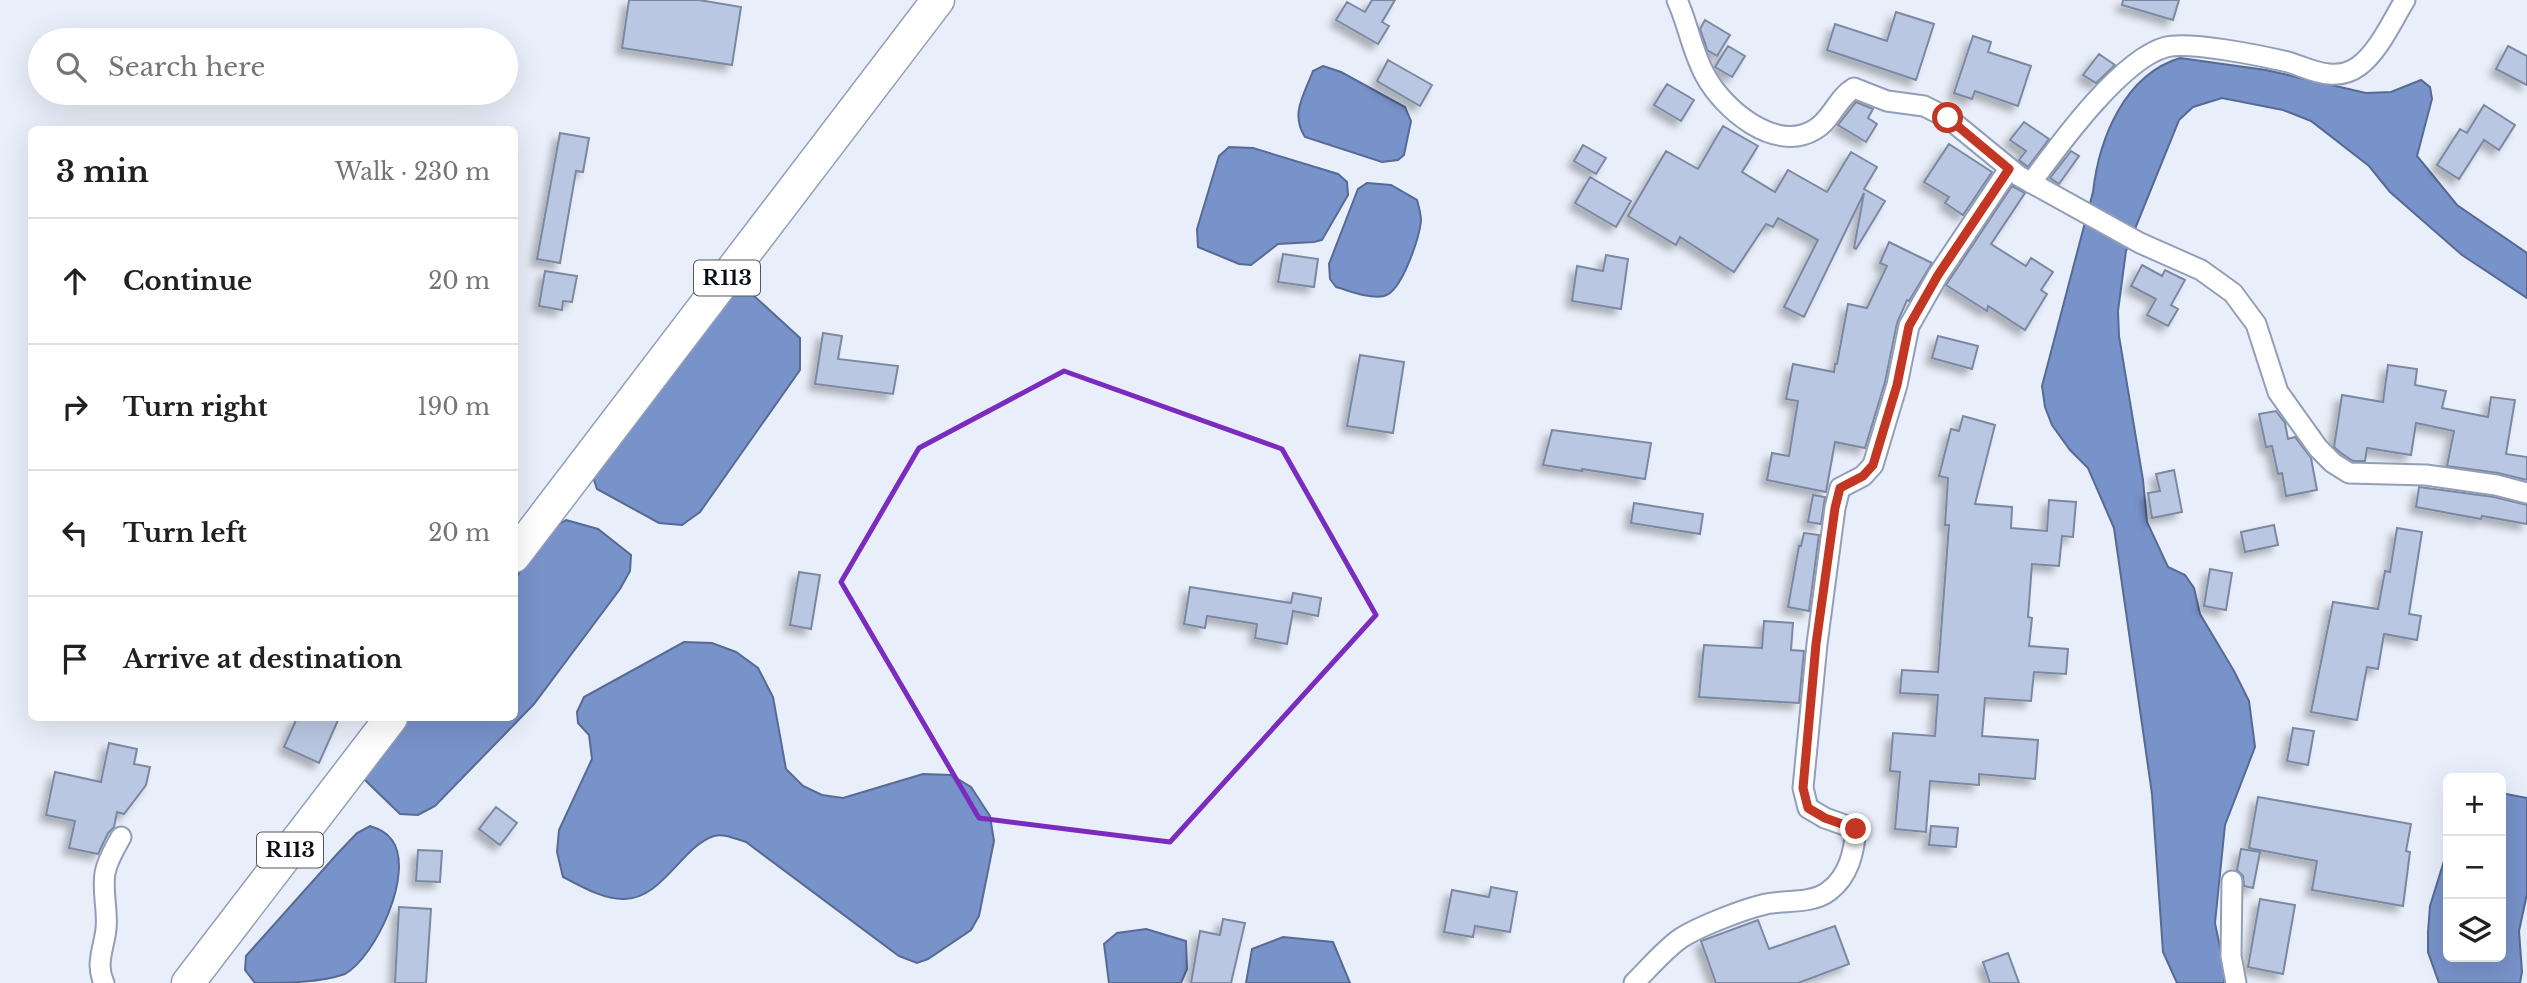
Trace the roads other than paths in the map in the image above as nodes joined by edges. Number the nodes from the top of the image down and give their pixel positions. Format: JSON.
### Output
{"nodes":[{"id":1,"x":938,"y":0,"type":"edge"},
{"id":2,"x":1676,"y":0,"type":"edge"},
{"id":3,"x":2405,"y":0,"type":"edge"},
{"id":4,"x":2009,"y":169,"type":"junction"},
{"id":5,"x":2031,"y":183,"type":"junction"},
{"id":6,"x":2527,"y":493,"type":"edge"},
{"id":7,"x":518,"y":551,"type":"edge"},
{"id":8,"x":389,"y":721,"type":"edge"},
{"id":9,"x":121,"y":837,"type":"dead end"},
{"id":10,"x":2231,"y":881,"type":"dead end"},
{"id":11,"x":104,"y":983,"type":"edge"},
{"id":12,"x":188,"y":983,"type":"edge"},
{"id":13,"x":1634,"y":983,"type":"edge"},
{"id":14,"x":2236,"y":983,"type":"edge"}],
"edges":[{"from":1,"to":7,"type":"main road","number":"R113"},
{"from":2,"to":4,"type":"street"},
{"from":3,"to":5,"type":"street"},
{"from":4,"to":5,"type":"street"},
{"from":4,"to":13,"type":"street"},
{"from":5,"to":6,"type":"street"},
{"from":8,"to":12,"type":"main road","number":"R113"},
{"from":9,"to":11,"type":"street"},
{"from":10,"to":14,"type":"street"}]}
